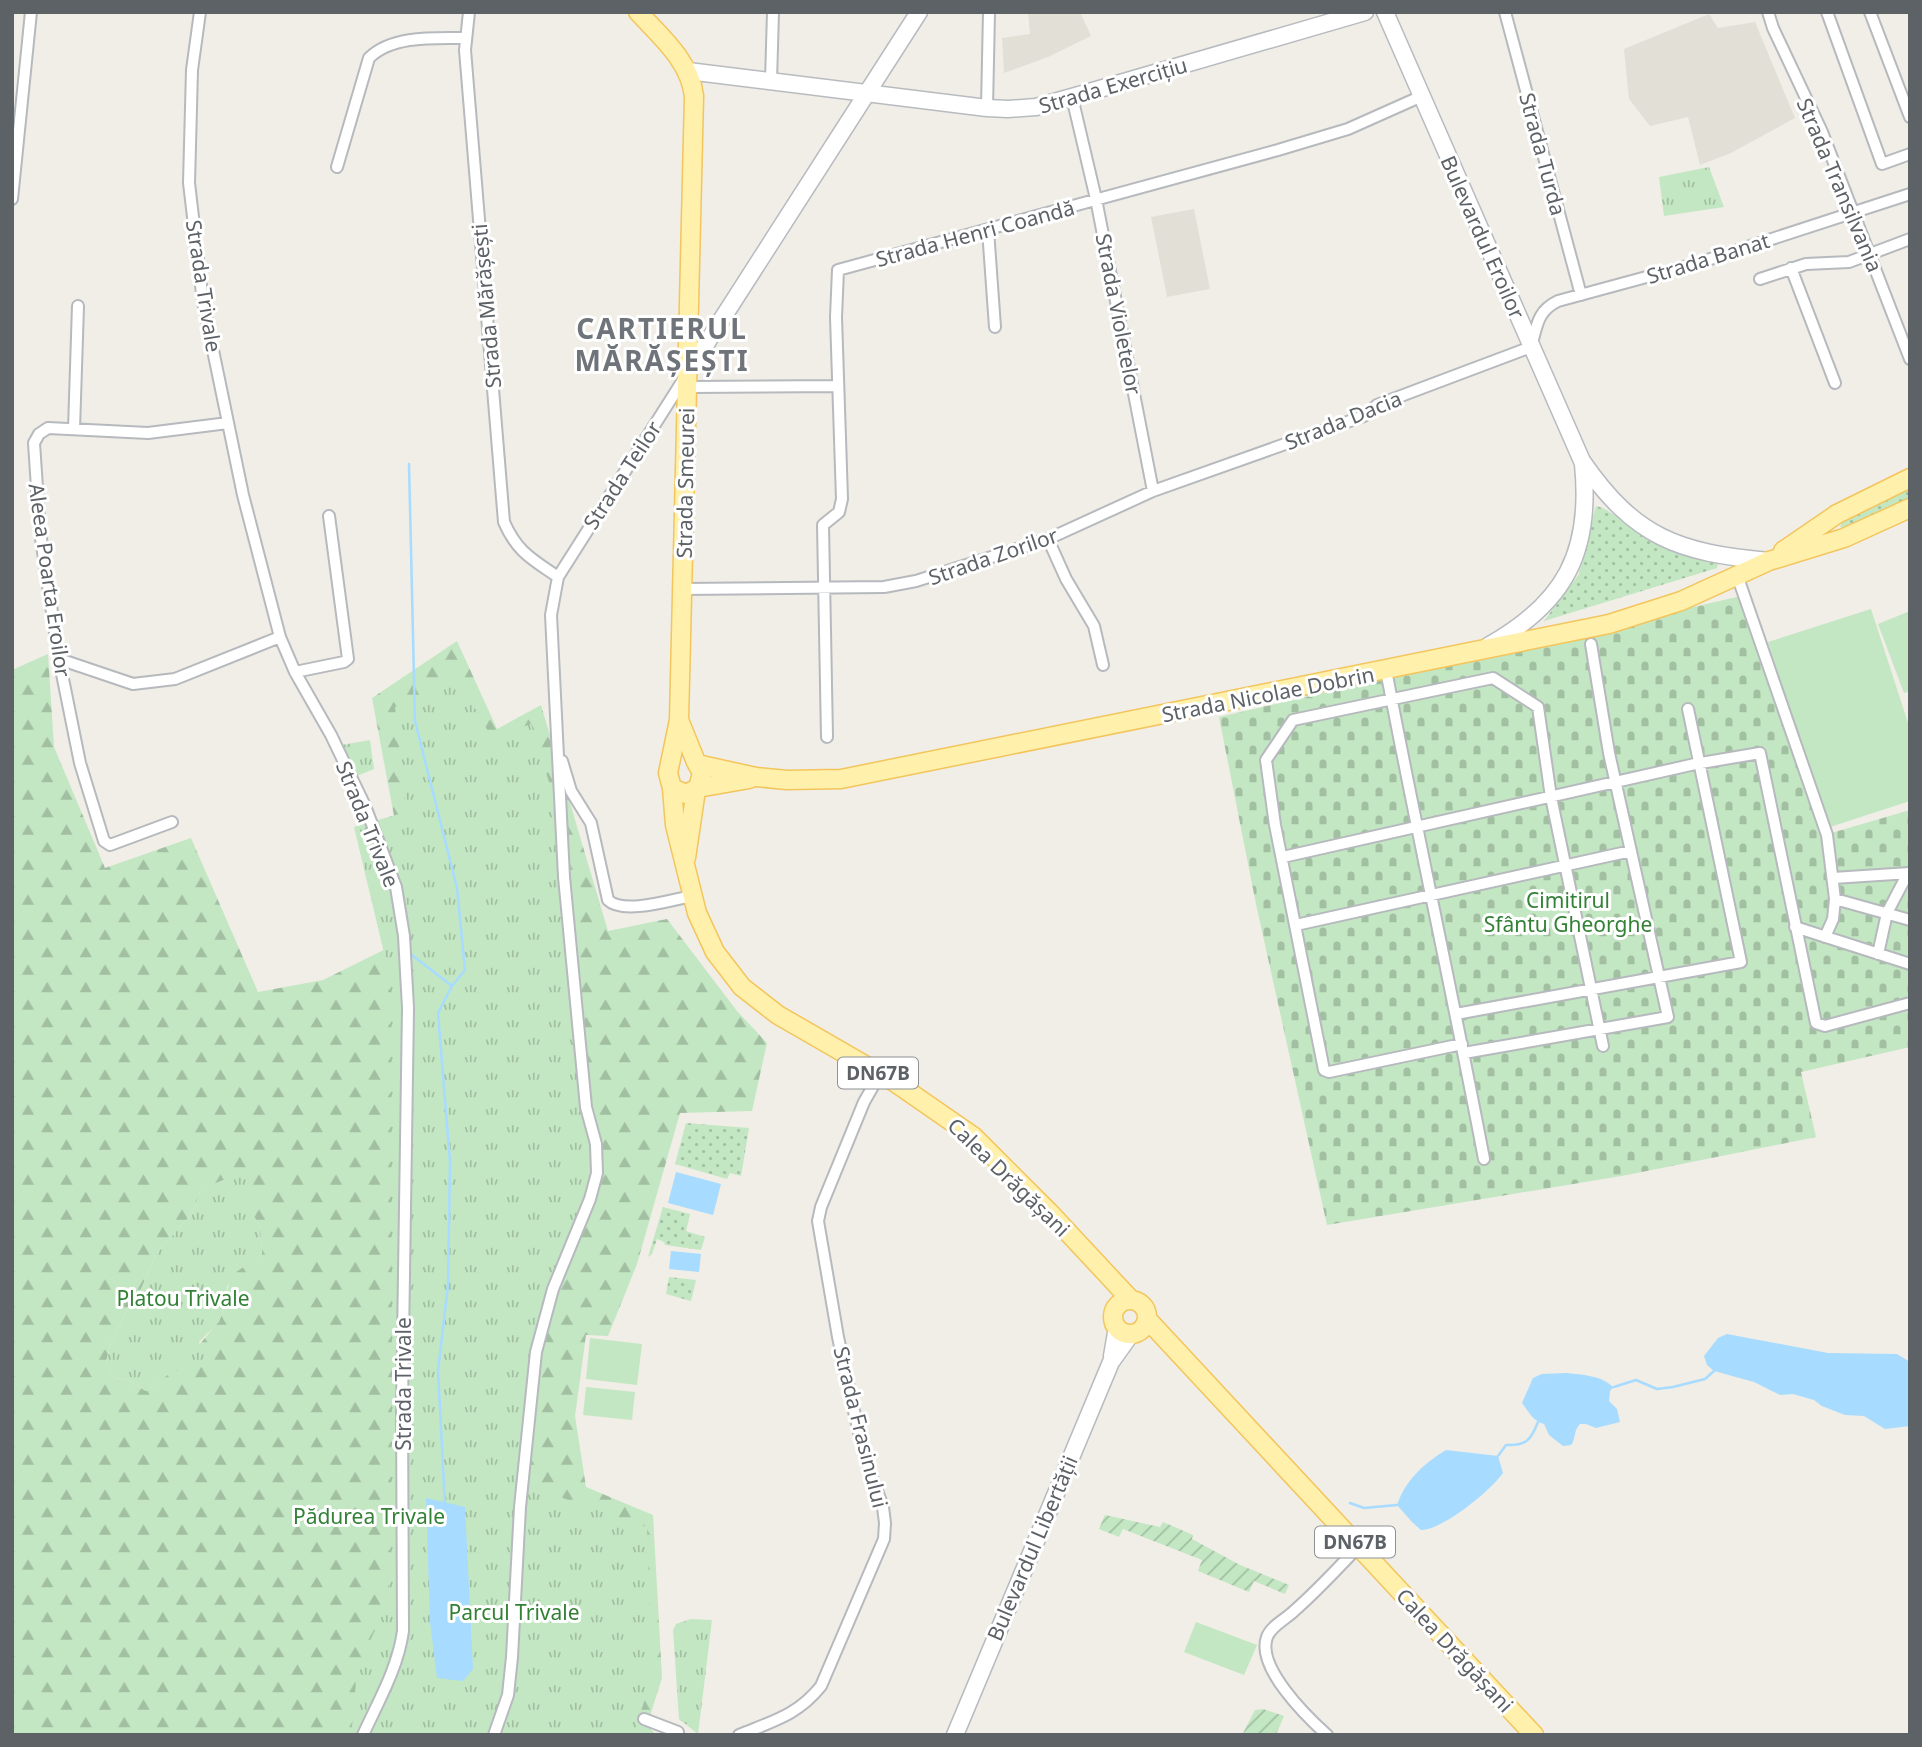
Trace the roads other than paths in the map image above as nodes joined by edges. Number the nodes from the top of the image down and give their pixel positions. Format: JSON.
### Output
{"nodes":[{"id":1,"x":31,"y":12,"type":"edge"},
{"id":2,"x":200,"y":12,"type":"edge"},
{"id":3,"x":469,"y":12,"type":"edge"},
{"id":4,"x":638,"y":12,"type":"edge"},
{"id":5,"x":773,"y":12,"type":"edge"},
{"id":6,"x":919,"y":12,"type":"edge"},
{"id":7,"x":989,"y":12,"type":"edge"},
{"id":8,"x":1365,"y":12,"type":"edge"},
{"id":9,"x":1385,"y":12,"type":"edge"},
{"id":10,"x":1505,"y":12,"type":"edge"},
{"id":11,"x":1768,"y":12,"type":"edge"},
{"id":12,"x":1827,"y":12,"type":"edge"},
{"id":13,"x":1870,"y":12,"type":"edge"},
{"id":14,"x":466,"y":38,"type":"junction"},
{"id":15,"x":688,"y":71,"type":"junction"},
{"id":16,"x":771,"y":81,"type":"junction"},
{"id":17,"x":867,"y":93,"type":"junction"},
{"id":18,"x":1422,"y":96,"type":"junction"},
{"id":19,"x":1072,"y":97,"type":"junction"},
{"id":20,"x":988,"y":108,"type":"junction"},
{"id":21,"x":1910,"y":117,"type":"edge"},
{"id":22,"x":1910,"y":154,"type":"edge"},
{"id":23,"x":337,"y":167,"type":"dead end"},
{"id":24,"x":1910,"y":194,"type":"edge"},
{"id":25,"x":12,"y":199,"type":"edge"},
{"id":26,"x":1096,"y":199,"type":"junction"},
{"id":27,"x":1855,"y":212,"type":"junction"},
{"id":28,"x":988,"y":230,"type":"junction"},
{"id":29,"x":1910,"y":239,"type":"edge"},
{"id":30,"x":1870,"y":253,"type":"junction"},
{"id":31,"x":1791,"y":268,"type":"junction"},
{"id":32,"x":1760,"y":279,"type":"dead end"},
{"id":33,"x":1581,"y":295,"type":"junction"},
{"id":34,"x":78,"y":306,"type":"dead end"},
{"id":35,"x":995,"y":327,"type":"dead end"},
{"id":36,"x":1531,"y":347,"type":"junction"},
{"id":37,"x":1910,"y":359,"type":"edge"},
{"id":38,"x":688,"y":380,"type":"junction"},
{"id":39,"x":1835,"y":383,"type":"dead end"},
{"id":40,"x":838,"y":386,"type":"junction"},
{"id":41,"x":228,"y":423,"type":"junction"},
{"id":42,"x":74,"y":429,"type":"junction"},
{"id":43,"x":1582,"y":461,"type":"junction"},
{"id":44,"x":1910,"y":478,"type":"edge"},
{"id":45,"x":1153,"y":491,"type":"junction"},
{"id":46,"x":1910,"y":508,"type":"edge"},
{"id":47,"x":1837,"y":513,"type":"junction"},
{"id":48,"x":329,"y":516,"type":"dead end"},
{"id":49,"x":1844,"y":538,"type":"junction"},
{"id":50,"x":1048,"y":539,"type":"junction"},
{"id":51,"x":1769,"y":561,"type":"junction"},
{"id":52,"x":1737,"y":575,"type":"junction"},
{"id":53,"x":558,"y":577,"type":"junction"},
{"id":54,"x":683,"y":589,"type":"junction"},
{"id":55,"x":824,"y":589,"type":"junction"},
{"id":56,"x":280,"y":637,"type":"junction"},
{"id":57,"x":1591,"y":645,"type":"dead end"},
{"id":58,"x":1483,"y":649,"type":"junction"},
{"id":59,"x":59,"y":659,"type":"junction"},
{"id":60,"x":1103,"y":665,"type":"dead end"},
{"id":61,"x":1386,"y":670,"type":"junction"},
{"id":62,"x":295,"y":672,"type":"junction"},
{"id":63,"x":1392,"y":700,"type":"junction"},
{"id":64,"x":1688,"y":709,"type":"dead end"},
{"id":65,"x":679,"y":720,"type":"junction"},
{"id":66,"x":827,"y":737,"type":"dead end"},
{"id":67,"x":557,"y":744,"type":"junction"},
{"id":68,"x":696,"y":763,"type":"junction"},
{"id":69,"x":1700,"y":763,"type":"junction"},
{"id":70,"x":671,"y":766,"type":"junction"},
{"id":71,"x":756,"y":777,"type":"junction"},
{"id":72,"x":1616,"y":782,"type":"junction"},
{"id":73,"x":671,"y":788,"type":"junction"},
{"id":74,"x":697,"y":789,"type":"junction"},
{"id":75,"x":1551,"y":797,"type":"junction"},
{"id":76,"x":172,"y":822,"type":"dead end"},
{"id":77,"x":1416,"y":827,"type":"junction"},
{"id":78,"x":1631,"y":851,"type":"junction"},
{"id":79,"x":1283,"y":857,"type":"junction"},
{"id":80,"x":1564,"y":866,"type":"junction"},
{"id":81,"x":684,"y":869,"type":"junction"},
{"id":82,"x":1909,"y":873,"type":"edge"},
{"id":83,"x":1833,"y":878,"type":"junction"},
{"id":84,"x":692,"y":896,"type":"junction"},
{"id":85,"x":1433,"y":897,"type":"junction"},
{"id":86,"x":1835,"y":899,"type":"junction"},
{"id":87,"x":1888,"y":913,"type":"junction"},
{"id":88,"x":1910,"y":920,"type":"edge"},
{"id":89,"x":1296,"y":925,"type":"junction"},
{"id":90,"x":1796,"y":927,"type":"junction"},
{"id":91,"x":1825,"y":937,"type":"junction"},
{"id":92,"x":1878,"y":954,"type":"junction"},
{"id":93,"x":1910,"y":964,"type":"edge"},
{"id":94,"x":1658,"y":976,"type":"junction"},
{"id":95,"x":1592,"y":989,"type":"junction"},
{"id":96,"x":1910,"y":1003,"type":"edge"},
{"id":97,"x":1456,"y":1014,"type":"junction"},
{"id":98,"x":1599,"y":1029,"type":"junction"},
{"id":99,"x":1603,"y":1046,"type":"dead end"},
{"id":100,"x":1463,"y":1049,"type":"junction"},
{"id":101,"x":880,"y":1074,"type":"junction"},
{"id":102,"x":1484,"y":1159,"type":"dead end"},
{"id":103,"x":1124,"y":1303,"type":"junction"},
{"id":104,"x":1134,"y":1328,"type":"junction"},
{"id":105,"x":1359,"y":1546,"type":"junction"},
{"id":106,"x":643,"y":1719,"type":"dead end"},
{"id":107,"x":678,"y":1732,"type":"dead end"},
{"id":108,"x":363,"y":1735,"type":"edge"},
{"id":109,"x":494,"y":1735,"type":"edge"},
{"id":110,"x":739,"y":1735,"type":"edge"},
{"id":111,"x":955,"y":1735,"type":"edge"},
{"id":112,"x":1327,"y":1735,"type":"edge"},
{"id":113,"x":1534,"y":1735,"type":"edge"}],
"edges":[{"from":1,"to":25,"type":"street"},
{"from":2,"to":41,"type":"street","name":"Strada Trivale"},
{"from":3,"to":14,"type":"street","name":"Strada Mărășești"},
{"from":4,"to":15,"type":"main road","name":"Strada Smeurei"},
{"from":5,"to":16,"type":"street"},
{"from":6,"to":17,"type":"street","name":"Strada Teilor"},
{"from":7,"to":20,"type":"street"},
{"from":8,"to":19,"type":"street","name":"Strada Exercițiu"},
{"from":9,"to":18,"type":"street","name":"Bulevardul Eroilor"},
{"from":10,"to":33,"type":"street","name":"Strada Turda"},
{"from":11,"to":27,"type":"street","name":"Strada Transilvania"},
{"from":12,"to":22,"type":"street"},
{"from":13,"to":21,"type":"street"},
{"from":14,"to":23,"type":"street"},
{"from":14,"to":53,"type":"street","name":"Strada Mărășești"},
{"from":15,"to":16,"type":"street","name":"Strada Exercițiu"},
{"from":15,"to":38,"type":"main road","name":"Strada Smeurei"},
{"from":16,"to":17,"type":"street","name":"Strada Exercițiu"},
{"from":17,"to":20,"type":"street","name":"Strada Exercițiu"},
{"from":17,"to":38,"type":"street","name":"Strada Teilor"},
{"from":18,"to":26,"type":"street","name":"Strada Henri Coandă"},
{"from":18,"to":36,"type":"street","name":"Bulevardul Eroilor"},
{"from":19,"to":20,"type":"street","name":"Strada Exercițiu"},
{"from":19,"to":26,"type":"street","name":"Strada Violetelor"},
{"from":24,"to":27,"type":"street","name":"Strada Banat"},
{"from":26,"to":28,"type":"street","name":"Strada Henri Coandă"},
{"from":26,"to":45,"type":"street","name":"Strada Violetelor"},
{"from":27,"to":30,"type":"street","name":"Strada Transilvania"},
{"from":27,"to":33,"type":"street","name":"Strada Banat"},
{"from":28,"to":35,"type":"street"},
{"from":28,"to":40,"type":"street","name":"Strada Henri Coandă"},
{"from":29,"to":30,"type":"street"},
{"from":30,"to":31,"type":"street"},
{"from":30,"to":37,"type":"street","name":"Strada Transilvania"},
{"from":31,"to":32,"type":"street"},
{"from":31,"to":39,"type":"street"},
{"from":33,"to":36,"type":"street","name":"Strada Banat"},
{"from":34,"to":42,"type":"street"},
{"from":36,"to":43,"type":"street","name":"Bulevardul Eroilor"},
{"from":36,"to":45,"type":"street","name":"Strada Dacia"},
{"from":38,"to":40,"type":"street"},
{"from":38,"to":53,"type":"street","name":"Strada Teilor"},
{"from":38,"to":54,"type":"main road","name":"Strada Smeurei"},
{"from":40,"to":55,"type":"street","name":"Strada Henri Coandă"},
{"from":41,"to":42,"type":"street","name":"Aleea Poarta Eroilor"},
{"from":41,"to":56,"type":"street","name":"Strada Trivale"},
{"from":42,"to":59,"type":"street","name":"Aleea Poarta Eroilor"},
{"from":43,"to":51,"type":"street","name":"Bulevardul Eroilor"},
{"from":43,"to":58,"type":"street","name":"Bulevardul Eroilor"},
{"from":44,"to":47,"type":"main road","name":"Strada Nicolae Dobrin"},
{"from":45,"to":50,"type":"street","name":"Strada Zorilor"},
{"from":46,"to":49,"type":"main road","name":"Strada Nicolae Dobrin"},
{"from":47,"to":49,"type":"main road"},
{"from":47,"to":51,"type":"main road","name":"Strada Nicolae Dobrin"},
{"from":48,"to":62,"type":"street"},
{"from":49,"to":51,"type":"main road","name":"Strada Nicolae Dobrin"},
{"from":50,"to":55,"type":"street","name":"Strada Zorilor"},
{"from":50,"to":60,"type":"street"},
{"from":51,"to":52,"type":"main road","name":"Strada Nicolae Dobrin"},
{"from":52,"to":58,"type":"main road","name":"Strada Nicolae Dobrin"},
{"from":52,"to":83,"type":"street"},
{"from":53,"to":67,"type":"street","name":"Strada Teilor"},
{"from":54,"to":55,"type":"street","name":"Strada Zorilor"},
{"from":54,"to":65,"type":"main road","name":"Strada Smeurei"},
{"from":55,"to":66,"type":"street"},
{"from":56,"to":59,"type":"street"},
{"from":56,"to":62,"type":"street","name":"Strada Trivale"},
{"from":57,"to":72,"type":"street"},
{"from":58,"to":61,"type":"main road","name":"Strada Nicolae Dobrin"},
{"from":59,"to":76,"type":"street","name":"Aleea Poarta Eroilor"},
{"from":61,"to":63,"type":"street"},
{"from":61,"to":71,"type":"main road","name":"Strada Nicolae Dobrin"},
{"from":62,"to":108,"type":"street","name":"Strada Trivale"},
{"from":63,"to":75,"type":"street"},
{"from":63,"to":77,"type":"street"},
{"from":63,"to":79,"type":"street"},
{"from":64,"to":69,"type":"street"},
{"from":65,"to":68,"type":"main road","name":"Strada Smeurei"},
{"from":65,"to":70,"type":"main road","name":"Strada Smeurei"},
{"from":67,"to":84,"type":"street"},
{"from":67,"to":109,"type":"street","name":"Strada Teilor"},
{"from":68,"to":70,"type":"main road"},
{"from":68,"to":71,"type":"main road","name":"Strada Nicolae Dobrin"},
{"from":68,"to":74,"type":"main road"},
{"from":69,"to":72,"type":"street"},
{"from":69,"to":90,"type":"street"},
{"from":69,"to":94,"type":"street"},
{"from":70,"to":73,"type":"main road"},
{"from":71,"to":74,"type":"main road","name":"Strada Nicolae Dobrin"},
{"from":72,"to":75,"type":"street"},
{"from":72,"to":78,"type":"street"},
{"from":73,"to":74,"type":"main road"},
{"from":73,"to":81,"type":"main road","name":"Calea Drăgășani"},
{"from":74,"to":81,"type":"main road","name":"Calea Drăgășani"},
{"from":75,"to":77,"type":"street"},
{"from":75,"to":80,"type":"street"},
{"from":77,"to":79,"type":"street"},
{"from":77,"to":85,"type":"street"},
{"from":78,"to":80,"type":"street"},
{"from":78,"to":94,"type":"street"},
{"from":79,"to":89,"type":"street"},
{"from":80,"to":85,"type":"street"},
{"from":80,"to":95,"type":"street"},
{"from":81,"to":84,"type":"main road","name":"Calea Drăgășani","number":"DN67B"},
{"from":82,"to":83,"type":"street"},
{"from":82,"to":87,"type":"street"},
{"from":83,"to":86,"type":"street"},
{"from":84,"to":101,"type":"main road","name":"Calea Drăgășani","number":"DN67B"},
{"from":85,"to":89,"type":"street"},
{"from":85,"to":97,"type":"street"},
{"from":86,"to":87,"type":"street"},
{"from":86,"to":91,"type":"street"},
{"from":87,"to":88,"type":"street"},
{"from":87,"to":92,"type":"street"},
{"from":89,"to":100,"type":"street"},
{"from":90,"to":91,"type":"street"},
{"from":90,"to":96,"type":"street"},
{"from":91,"to":92,"type":"street"},
{"from":92,"to":93,"type":"street"},
{"from":94,"to":95,"type":"street"},
{"from":94,"to":98,"type":"street"},
{"from":95,"to":97,"type":"street"},
{"from":95,"to":98,"type":"street"},
{"from":97,"to":100,"type":"street"},
{"from":98,"to":99,"type":"street"},
{"from":98,"to":100,"type":"street"},
{"from":100,"to":102,"type":"street"},
{"from":101,"to":103,"type":"main road","name":"Calea Drăgășani","number":"DN67B"},
{"from":101,"to":110,"type":"street","name":"Strada Frasinului"},
{"from":103,"to":104,"type":"main road"},
{"from":103,"to":104,"type":"main road","name":"Calea Drăgășani"},
{"from":104,"to":105,"type":"main road","name":"Calea Drăgășani","number":"DN67B"},
{"from":104,"to":111,"type":"street","name":"Bulevardul Libertății"},
{"from":105,"to":112,"type":"street"},
{"from":105,"to":113,"type":"main road","name":"Calea Drăgășani","number":"DN67B"},
{"from":106,"to":107,"type":"street"}]}
